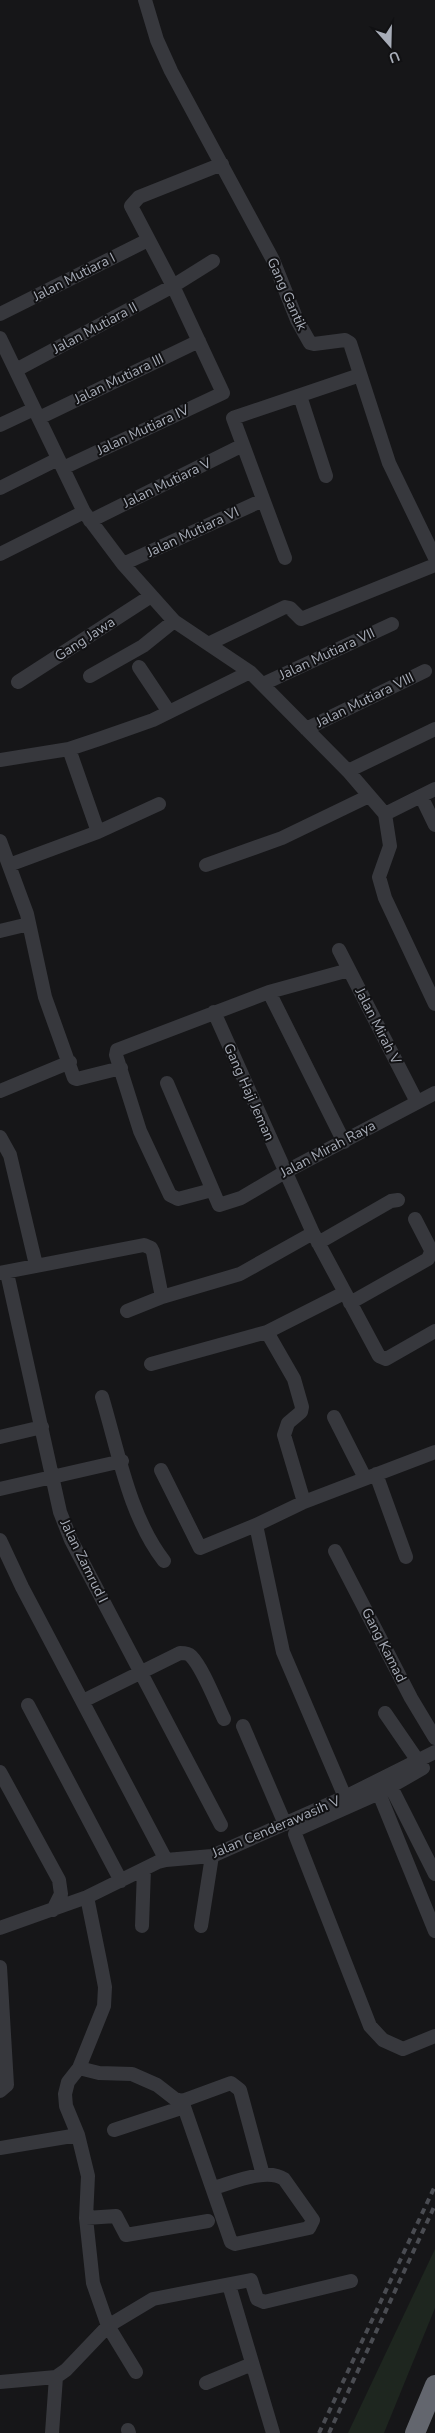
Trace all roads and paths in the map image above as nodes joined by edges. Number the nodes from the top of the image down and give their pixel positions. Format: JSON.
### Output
{"nodes":[{"id":1,"x":145,"y":0,"type":"edge"},
{"id":2,"x":222,"y":164,"type":"junction"},
{"id":3,"x":148,"y":240,"type":"junction"},
{"id":4,"x":213,"y":261,"type":"dead end"},
{"id":5,"x":174,"y":286,"type":"junction"},
{"id":6,"x":0,"y":314,"type":"edge"},
{"id":7,"x":0,"y":338,"type":"edge"},
{"id":8,"x":199,"y":341,"type":"junction"},
{"id":9,"x":16,"y":370,"type":"junction"},
{"id":10,"x":360,"y":375,"type":"junction"},
{"id":11,"x":300,"y":396,"type":"junction"},
{"id":12,"x":37,"y":413,"type":"junction"},
{"id":13,"x":0,"y":425,"type":"edge"},
{"id":14,"x":243,"y":445,"type":"junction"},
{"id":15,"x":61,"y":463,"type":"junction"},
{"id":16,"x":326,"y":476,"type":"dead end"},
{"id":17,"x":0,"y":488,"type":"edge"},
{"id":18,"x":263,"y":500,"type":"junction"},
{"id":19,"x":87,"y":516,"type":"junction"},
{"id":20,"x":0,"y":554,"type":"edge"},
{"id":21,"x":285,"y":558,"type":"dead end"},
{"id":22,"x":435,"y":558,"type":"edge"},
{"id":23,"x":123,"y":564,"type":"junction"},
{"id":24,"x":435,"y":565,"type":"edge"},
{"id":25,"x":151,"y":596,"type":"junction"},
{"id":26,"x":174,"y":621,"type":"junction"},
{"id":27,"x":392,"y":624,"type":"dead end"},
{"id":28,"x":208,"y":644,"type":"junction"},
{"id":29,"x":139,"y":667,"type":"dead end"},
{"id":30,"x":425,"y":671,"type":"dead end"},
{"id":31,"x":250,"y":672,"type":"junction"},
{"id":32,"x":90,"y":676,"type":"dead end"},
{"id":33,"x":18,"y":682,"type":"dead end"},
{"id":34,"x":262,"y":684,"type":"junction"},
{"id":35,"x":169,"y":712,"type":"junction"},
{"id":36,"x":306,"y":729,"type":"junction"},
{"id":37,"x":435,"y":729,"type":"edge"},
{"id":38,"x":69,"y":749,"type":"junction"},
{"id":39,"x":0,"y":760,"type":"edge"},
{"id":40,"x":348,"y":771,"type":"junction"},
{"id":41,"x":435,"y":789,"type":"edge"},
{"id":42,"x":369,"y":796,"type":"junction"},
{"id":43,"x":421,"y":796,"type":"junction"},
{"id":44,"x":159,"y":804,"type":"dead end"},
{"id":45,"x":384,"y":814,"type":"junction"},
{"id":46,"x":435,"y":824,"type":"edge"},
{"id":47,"x":98,"y":832,"type":"junction"},
{"id":48,"x":0,"y":841,"type":"edge"},
{"id":49,"x":206,"y":864,"type":"dead end"},
{"id":50,"x":9,"y":865,"type":"junction"},
{"id":51,"x":29,"y":924,"type":"junction"},
{"id":52,"x":0,"y":931,"type":"edge"},
{"id":53,"x":339,"y":950,"type":"dead end"},
{"id":54,"x":349,"y":970,"type":"junction"},
{"id":55,"x":269,"y":992,"type":"junction"},
{"id":56,"x":435,"y":1004,"type":"edge"},
{"id":57,"x":214,"y":1012,"type":"junction"},
{"id":58,"x":70,"y":1062,"type":"junction"},
{"id":59,"x":121,"y":1068,"type":"junction"},
{"id":60,"x":167,"y":1083,"type":"dead end"},
{"id":61,"x":0,"y":1091,"type":"edge"},
{"id":62,"x":435,"y":1093,"type":"edge"},
{"id":63,"x":418,"y":1102,"type":"junction"},
{"id":64,"x":0,"y":1137,"type":"edge"},
{"id":65,"x":344,"y":1142,"type":"junction"},
{"id":66,"x":285,"y":1172,"type":"junction"},
{"id":67,"x":212,"y":1190,"type":"junction"},
{"id":68,"x":398,"y":1200,"type":"dead end"},
{"id":69,"x":415,"y":1219,"type":"dead end"},
{"id":70,"x":315,"y":1238,"type":"junction"},
{"id":71,"x":36,"y":1265,"type":"junction"},
{"id":72,"x":4,"y":1274,"type":"edge"},
{"id":73,"x":162,"y":1297,"type":"junction"},
{"id":74,"x":347,"y":1298,"type":"junction"},
{"id":75,"x":127,"y":1311,"type":"dead end"},
{"id":76,"x":435,"y":1331,"type":"edge"},
{"id":77,"x":267,"y":1332,"type":"junction"},
{"id":78,"x":150,"y":1364,"type":"dead end"},
{"id":79,"x":102,"y":1397,"type":"dead end"},
{"id":80,"x":334,"y":1417,"type":"dead end"},
{"id":81,"x":42,"y":1427,"type":"junction"},
{"id":82,"x":0,"y":1437,"type":"edge"},
{"id":83,"x":435,"y":1452,"type":"edge"},
{"id":84,"x":122,"y":1461,"type":"junction"},
{"id":85,"x":161,"y":1470,"type":"dead end"},
{"id":86,"x":371,"y":1476,"type":"junction"},
{"id":87,"x":53,"y":1477,"type":"junction"},
{"id":88,"x":0,"y":1489,"type":"edge"},
{"id":89,"x":304,"y":1502,"type":"junction"},
{"id":90,"x":256,"y":1525,"type":"junction"},
{"id":91,"x":0,"y":1540,"type":"edge"},
{"id":92,"x":335,"y":1551,"type":"dead end"},
{"id":93,"x":406,"y":1557,"type":"dead end"},
{"id":94,"x":164,"y":1561,"type":"dead end"},
{"id":95,"x":140,"y":1671,"type":"junction"},
{"id":96,"x":83,"y":1701,"type":"junction"},
{"id":97,"x":28,"y":1705,"type":"dead end"},
{"id":98,"x":385,"y":1713,"type":"dead end"},
{"id":99,"x":224,"y":1720,"type":"dead end"},
{"id":100,"x":243,"y":1726,"type":"dead end"},
{"id":101,"x":435,"y":1738,"type":"edge"},
{"id":102,"x":435,"y":1752,"type":"edge"},
{"id":103,"x":418,"y":1762,"type":"junction"},
{"id":104,"x":435,"y":1762,"type":"edge"},
{"id":105,"x":0,"y":1772,"type":"edge"},
{"id":106,"x":382,"y":1785,"type":"junction"},
{"id":107,"x":345,"y":1797,"type":"junction"},
{"id":108,"x":285,"y":1824,"type":"junction"},
{"id":109,"x":221,"y":1825,"type":"dead end"},
{"id":110,"x":411,"y":1827,"type":"junction"},
{"id":111,"x":396,"y":1834,"type":"junction"},
{"id":112,"x":212,"y":1856,"type":"junction"},
{"id":113,"x":166,"y":1860,"type":"junction"},
{"id":114,"x":144,"y":1868,"type":"junction"},
{"id":115,"x":435,"y":1874,"type":"edge"},
{"id":116,"x":120,"y":1881,"type":"junction"},
{"id":117,"x":86,"y":1897,"type":"junction"},
{"id":118,"x":430,"y":1906,"type":"edge"},
{"id":119,"x":53,"y":1910,"type":"junction"},
{"id":120,"x":142,"y":1926,"type":"dead end"},
{"id":121,"x":201,"y":1926,"type":"dead end"},
{"id":122,"x":0,"y":1928,"type":"edge"},
{"id":123,"x":435,"y":1931,"type":"edge"},
{"id":124,"x":0,"y":1967,"type":"edge"},
{"id":125,"x":435,"y":2036,"type":"edge"},
{"id":126,"x":79,"y":2068,"type":"junction"},
{"id":127,"x":0,"y":2091,"type":"edge"},
{"id":128,"x":183,"y":2104,"type":"junction"},
{"id":129,"x":114,"y":2130,"type":"dead end"},
{"id":130,"x":78,"y":2135,"type":"junction"},
{"id":131,"x":0,"y":2148,"type":"edge"},
{"id":132,"x":263,"y":2175,"type":"junction"},
{"id":133,"x":213,"y":2188,"type":"junction"},
{"id":134,"x":86,"y":2218,"type":"junction"},
{"id":135,"x":208,"y":2221,"type":"dead end"},
{"id":136,"x":351,"y":2281,"type":"dead end"},
{"id":137,"x":229,"y":2284,"type":"junction"},
{"id":138,"x":108,"y":2326,"type":"junction"},
{"id":139,"x":252,"y":2364,"type":"junction"},
{"id":140,"x":136,"y":2372,"type":"dead end"},
{"id":141,"x":56,"y":2377,"type":"junction"},
{"id":142,"x":0,"y":2382,"type":"edge"},
{"id":143,"x":206,"y":2382,"type":"dead end"},
{"id":144,"x":435,"y":2385,"type":"edge"},
{"id":145,"x":52,"y":2433,"type":"edge"},
{"id":146,"x":273,"y":2433,"type":"edge"},
{"id":147,"x":416,"y":2433,"type":"edge"}],
"edges":[{"from":1,"to":2,"type":"street","name":"Gang Gantik"},
{"from":2,"to":3,"type":"street"},
{"from":2,"to":10,"type":"street","name":"Gang Gantik"},
{"from":3,"to":5,"type":"street"},
{"from":3,"to":6,"type":"street","name":"Jalan Mutiara I"},
{"from":4,"to":5,"type":"street","name":"Jalan Mutiara II"},
{"from":5,"to":8,"type":"street"},
{"from":5,"to":9,"type":"street","name":"Jalan Mutiara II"},
{"from":7,"to":9,"type":"street"},
{"from":8,"to":12,"type":"street","name":"Jalan Mutiara III"},
{"from":8,"to":15,"type":"street","name":"Jalan Mutiara IV"},
{"from":9,"to":12,"type":"street"},
{"from":10,"to":11,"type":"street"},
{"from":10,"to":22,"type":"street","name":"Gang Gantik"},
{"from":11,"to":14,"type":"street"},
{"from":11,"to":16,"type":"street"},
{"from":12,"to":13,"type":"street","name":"Jalan Mutiara III"},
{"from":12,"to":15,"type":"street"},
{"from":14,"to":18,"type":"street"},
{"from":14,"to":19,"type":"street","name":"Jalan Mutiara V"},
{"from":15,"to":17,"type":"street","name":"Jalan Mutiara IV"},
{"from":15,"to":19,"type":"street"},
{"from":18,"to":21,"type":"street"},
{"from":18,"to":23,"type":"street","name":"Jalan Mutiara VI"},
{"from":19,"to":20,"type":"street","name":"Jalan Mutiara V"},
{"from":19,"to":23,"type":"street"},
{"from":23,"to":25,"type":"street"},
{"from":24,"to":28,"type":"street"},
{"from":25,"to":26,"type":"street"},
{"from":25,"to":33,"type":"street","name":"Gang Jawa"},
{"from":26,"to":28,"type":"street"},
{"from":26,"to":32,"type":"street"},
{"from":27,"to":34,"type":"street","name":"Jalan Mutiara VII"},
{"from":28,"to":31,"type":"street"},
{"from":29,"to":35,"type":"street"},
{"from":30,"to":36,"type":"street","name":"Jalan Mutiara VIII"},
{"from":31,"to":34,"type":"street"},
{"from":31,"to":35,"type":"street"},
{"from":34,"to":36,"type":"street"},
{"from":35,"to":38,"type":"street"},
{"from":36,"to":40,"type":"street"},
{"from":37,"to":40,"type":"street"},
{"from":38,"to":39,"type":"street"},
{"from":38,"to":47,"type":"street"},
{"from":40,"to":42,"type":"street"},
{"from":41,"to":43,"type":"street"},
{"from":42,"to":45,"type":"street"},
{"from":42,"to":49,"type":"street"},
{"from":43,"to":45,"type":"street"},
{"from":43,"to":46,"type":"street"},
{"from":44,"to":47,"type":"street"},
{"from":45,"to":56,"type":"street"},
{"from":47,"to":50,"type":"street"},
{"from":48,"to":50,"type":"street"},
{"from":50,"to":51,"type":"street"},
{"from":51,"to":52,"type":"street"},
{"from":51,"to":58,"type":"street"},
{"from":53,"to":54,"type":"street","name":"Jalan Mirah V"},
{"from":54,"to":55,"type":"street"},
{"from":54,"to":63,"type":"street","name":"Jalan Mirah V"},
{"from":55,"to":57,"type":"street"},
{"from":55,"to":65,"type":"street"},
{"from":57,"to":59,"type":"street"},
{"from":57,"to":66,"type":"street","name":"Gang Haji Jeman"},
{"from":58,"to":59,"type":"street"},
{"from":58,"to":61,"type":"street"},
{"from":59,"to":67,"type":"street"},
{"from":60,"to":67,"type":"street"},
{"from":62,"to":63,"type":"street","name":"Jalan Mirah Raya"},
{"from":63,"to":65,"type":"street","name":"Jalan Mirah Raya"},
{"from":64,"to":71,"type":"street"},
{"from":65,"to":66,"type":"street","name":"Jalan Mirah Raya"},
{"from":66,"to":67,"type":"street","name":"Jalan Mirah Raya"},
{"from":66,"to":70,"type":"street","name":"Gang Haji Jeman"},
{"from":68,"to":70,"type":"street"},
{"from":69,"to":74,"type":"street"},
{"from":70,"to":73,"type":"street"},
{"from":70,"to":74,"type":"street","name":"Gang Haji Jeman"},
{"from":71,"to":72,"type":"street"},
{"from":71,"to":73,"type":"street"},
{"from":72,"to":81,"type":"street","name":"Jalan Zamrud I"},
{"from":73,"to":75,"type":"street"},
{"from":74,"to":76,"type":"street","name":"Gang Haji Jeman"},
{"from":74,"to":77,"type":"street"},
{"from":77,"to":78,"type":"street"},
{"from":77,"to":89,"type":"street"},
{"from":79,"to":84,"type":"street"},
{"from":80,"to":86,"type":"street"},
{"from":81,"to":82,"type":"street"},
{"from":81,"to":87,"type":"street","name":"Jalan Zamrud I"},
{"from":83,"to":86,"type":"street"},
{"from":84,"to":87,"type":"street"},
{"from":84,"to":94,"type":"street"},
{"from":85,"to":90,"type":"street"},
{"from":86,"to":89,"type":"street"},
{"from":86,"to":93,"type":"street"},
{"from":87,"to":88,"type":"street"},
{"from":87,"to":95,"type":"street","name":"Jalan Zamrud I"},
{"from":89,"to":90,"type":"street"},
{"from":90,"to":107,"type":"street"},
{"from":91,"to":96,"type":"street"},
{"from":92,"to":101,"type":"street","name":"Gang Kamad"},
{"from":95,"to":96,"type":"street"},
{"from":95,"to":99,"type":"street"},
{"from":95,"to":109,"type":"street","name":"Jalan Zamrud I"},
{"from":96,"to":113,"type":"street"},
{"from":97,"to":116,"type":"street"},
{"from":98,"to":103,"type":"street"},
{"from":100,"to":108,"type":"street"},
{"from":102,"to":103,"type":"street","name":"Jalan Cenderawasih V"},
{"from":103,"to":106,"type":"street","name":"Jalan Cenderawasih V"},
{"from":104,"to":106,"type":"street"},
{"from":105,"to":119,"type":"street"},
{"from":106,"to":107,"type":"street","name":"Jalan Cenderawasih V"},
{"from":106,"to":110,"type":"street"},
{"from":106,"to":111,"type":"street"},
{"from":106,"to":125,"type":"street"},
{"from":107,"to":108,"type":"street","name":"Jalan Cenderawasih V"},
{"from":108,"to":112,"type":"street","name":"Jalan Cenderawasih V"},
{"from":110,"to":111,"type":"street"},
{"from":110,"to":115,"type":"street"},
{"from":111,"to":118,"type":"street"},
{"from":112,"to":113,"type":"street","name":"Jalan Cenderawasih V"},
{"from":112,"to":121,"type":"street"},
{"from":113,"to":114,"type":"street","name":"Jalan Cenderawasih V"},
{"from":114,"to":116,"type":"street","name":"Jalan Cenderawasih V"},
{"from":114,"to":120,"type":"street"},
{"from":116,"to":117,"type":"street","name":"Jalan Cenderawasih V"},
{"from":117,"to":119,"type":"street","name":"Jalan Cenderawasih V"},
{"from":117,"to":126,"type":"street"},
{"from":118,"to":123,"type":"street"},
{"from":119,"to":122,"type":"street","name":"Jalan Cenderawasih V"},
{"from":124,"to":127,"type":"street"},
{"from":126,"to":128,"type":"street"},
{"from":126,"to":130,"type":"street"},
{"from":128,"to":129,"type":"street"},
{"from":128,"to":132,"type":"street"},
{"from":128,"to":133,"type":"street"},
{"from":130,"to":131,"type":"street"},
{"from":130,"to":134,"type":"street"},
{"from":132,"to":133,"type":"street"},
{"from":132,"to":133,"type":"street"},
{"from":134,"to":135,"type":"street"},
{"from":134,"to":138,"type":"street"},
{"from":136,"to":137,"type":"street"},
{"from":137,"to":138,"type":"street"},
{"from":137,"to":139,"type":"street"},
{"from":138,"to":140,"type":"street"},
{"from":138,"to":141,"type":"street"},
{"from":139,"to":143,"type":"street"},
{"from":139,"to":146,"type":"street"},
{"from":141,"to":142,"type":"street"},
{"from":141,"to":145,"type":"street"},
{"from":144,"to":147,"type":"highway"}]}
